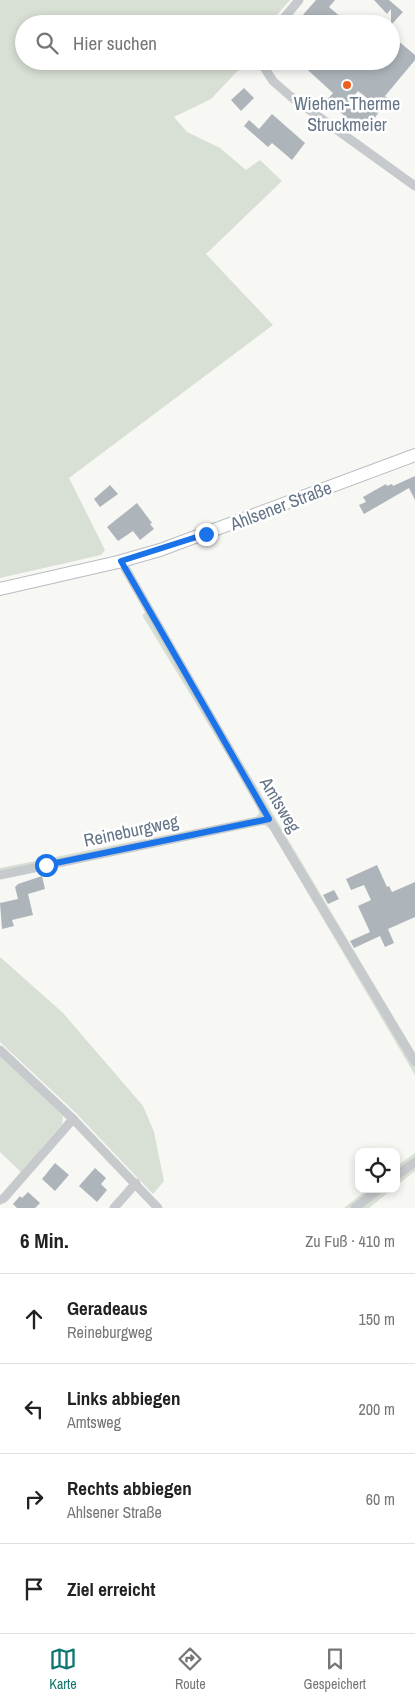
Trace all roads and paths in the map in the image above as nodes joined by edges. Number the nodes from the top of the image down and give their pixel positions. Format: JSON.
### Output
{"nodes":[{"id":1,"x":299,"y":0,"type":"edge"},
{"id":2,"x":286,"y":15,"type":"edge"},
{"id":3,"x":266,"y":70,"type":"edge"},
{"id":4,"x":415,"y":186,"type":"edge"},
{"id":5,"x":415,"y":455,"type":"edge"},
{"id":6,"x":121,"y":561,"type":"junction"},
{"id":7,"x":0,"y":589,"type":"edge"},
{"id":8,"x":269,"y":819,"type":"junction"},
{"id":9,"x":0,"y":874,"type":"edge"},
{"id":10,"x":0,"y":1050,"type":"edge"},
{"id":11,"x":415,"y":1062,"type":"edge"},
{"id":12,"x":73,"y":1119,"type":"junction"},
{"id":13,"x":415,"y":1162,"type":"edge"},
{"id":14,"x":400,"y":1173,"type":"edge"},
{"id":15,"x":136,"y":1183,"type":"junction"},
{"id":16,"x":375,"y":1193,"type":"edge"},
{"id":17,"x":0,"y":1200,"type":"edge"},
{"id":18,"x":114,"y":1208,"type":"edge"},
{"id":19,"x":158,"y":1208,"type":"edge"},
{"id":20,"x":355,"y":1208,"type":"edge"}],
"edges":[{"from":1,"to":2,"type":"street"},
{"from":3,"to":4,"type":"street"},
{"from":5,"to":6,"type":"main road","name":"Ahlsener Straße"},
{"from":6,"to":7,"type":"main road","name":"Ahlsener Straße"},
{"from":6,"to":8,"type":"street","name":"Amtsweg"},
{"from":8,"to":9,"type":"street","name":"Reineburgweg"},
{"from":8,"to":11,"type":"street","name":"Amtsweg"},
{"from":10,"to":12,"type":"street"},
{"from":12,"to":15,"type":"street"},
{"from":12,"to":17,"type":"street"},
{"from":13,"to":14,"type":"street"},
{"from":15,"to":18,"type":"street"},
{"from":15,"to":19,"type":"street"},
{"from":16,"to":20,"type":"street"}]}
